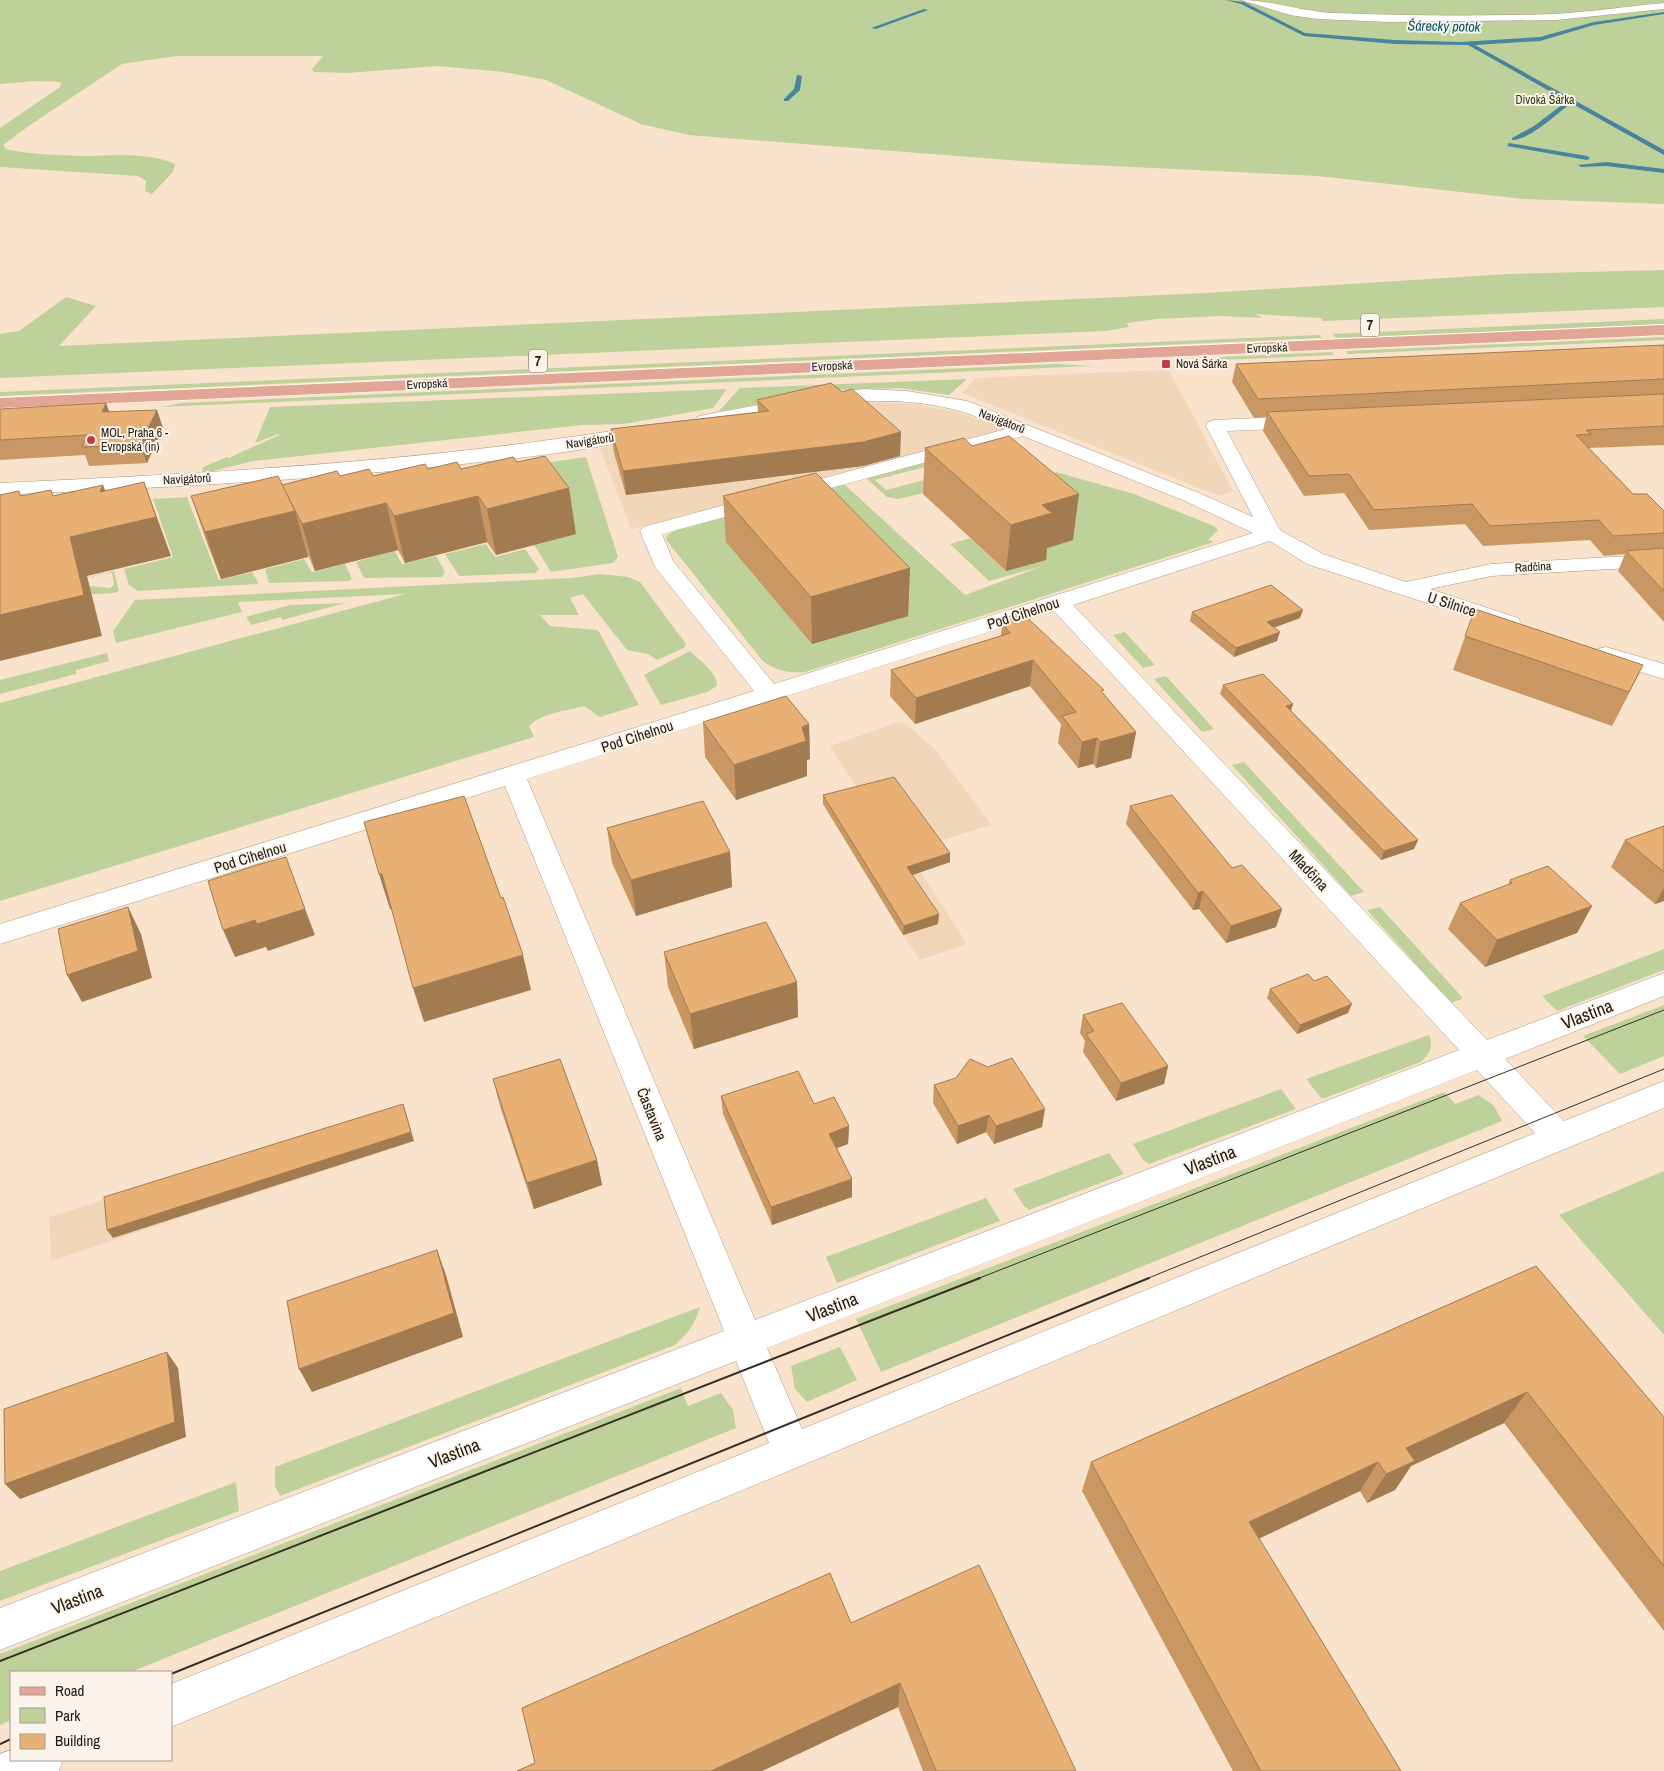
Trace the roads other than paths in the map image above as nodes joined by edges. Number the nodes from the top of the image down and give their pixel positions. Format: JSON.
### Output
{"nodes":[{"id":1,"x":1246,"y":0,"type":"edge"},
{"id":2,"x":1664,"y":6,"type":"edge"},
{"id":3,"x":1664,"y":330,"type":"edge"},
{"id":4,"x":0,"y":403,"type":"edge"},
{"id":5,"x":1315,"y":421,"type":"edge"},
{"id":6,"x":1025,"y":430,"type":"junction"},
{"id":7,"x":0,"y":489,"type":"edge"},
{"id":8,"x":1272,"y":534,"type":"junction"},
{"id":9,"x":1664,"y":560,"type":"edge"},
{"id":10,"x":1404,"y":588,"type":"junction"},
{"id":11,"x":1058,"y":602,"type":"junction"},
{"id":12,"x":1526,"y":628,"type":"edge"},
{"id":13,"x":1582,"y":646,"type":"edge"},
{"id":14,"x":1664,"y":672,"type":"edge"},
{"id":15,"x":769,"y":694,"type":"junction"},
{"id":16,"x":513,"y":775,"type":"junction"},
{"id":17,"x":0,"y":934,"type":"edge"},
{"id":18,"x":1664,"y":984,"type":"edge"},
{"id":19,"x":1482,"y":1055,"type":"junction"},
{"id":20,"x":1664,"y":1094,"type":"edge"},
{"id":21,"x":1559,"y":1138,"type":"junction"},
{"id":22,"x":746,"y":1340,"type":"junction"},
{"id":23,"x":792,"y":1452,"type":"junction"},
{"id":24,"x":0,"y":1629,"type":"edge"},
{"id":25,"x":172,"y":1706,"type":"edge"},
{"id":26,"x":38,"y":1761,"type":"edge"},
{"id":27,"x":13,"y":1771,"type":"edge"}],
"edges":[{"from":1,"to":2,"type":"street"},
{"from":3,"to":4,"type":"main road","name":"Evropská","number":"7"},
{"from":5,"to":8,"type":"street"},
{"from":6,"to":7,"type":"street","name":"Navigátorů"},
{"from":6,"to":8,"type":"street","name":"Navigátorů"},
{"from":6,"to":15,"type":"street"},
{"from":8,"to":10,"type":"street","name":"U Silnice"},
{"from":8,"to":11,"type":"street","name":"Pod Cihelnou"},
{"from":9,"to":10,"type":"street","name":"Radčina"},
{"from":10,"to":12,"type":"street","name":"U Silnice"},
{"from":11,"to":15,"type":"street","name":"Pod Cihelnou"},
{"from":11,"to":19,"type":"street","name":"Mladčina"},
{"from":13,"to":14,"type":"street"},
{"from":15,"to":16,"type":"street","name":"Pod Cihelnou"},
{"from":16,"to":17,"type":"street","name":"Pod Cihelnou"},
{"from":16,"to":22,"type":"street","name":"Častavina"},
{"from":18,"to":19,"type":"street","name":"Vlastina"},
{"from":19,"to":21,"type":"street","name":"Mladčina"},
{"from":19,"to":22,"type":"street","name":"Vlastina"},
{"from":20,"to":21,"type":"street"},
{"from":21,"to":23,"type":"street"},
{"from":22,"to":23,"type":"street","name":"Častavina"},
{"from":22,"to":24,"type":"street","name":"Vlastina"},
{"from":23,"to":25,"type":"street"},
{"from":26,"to":27,"type":"street"}]}
